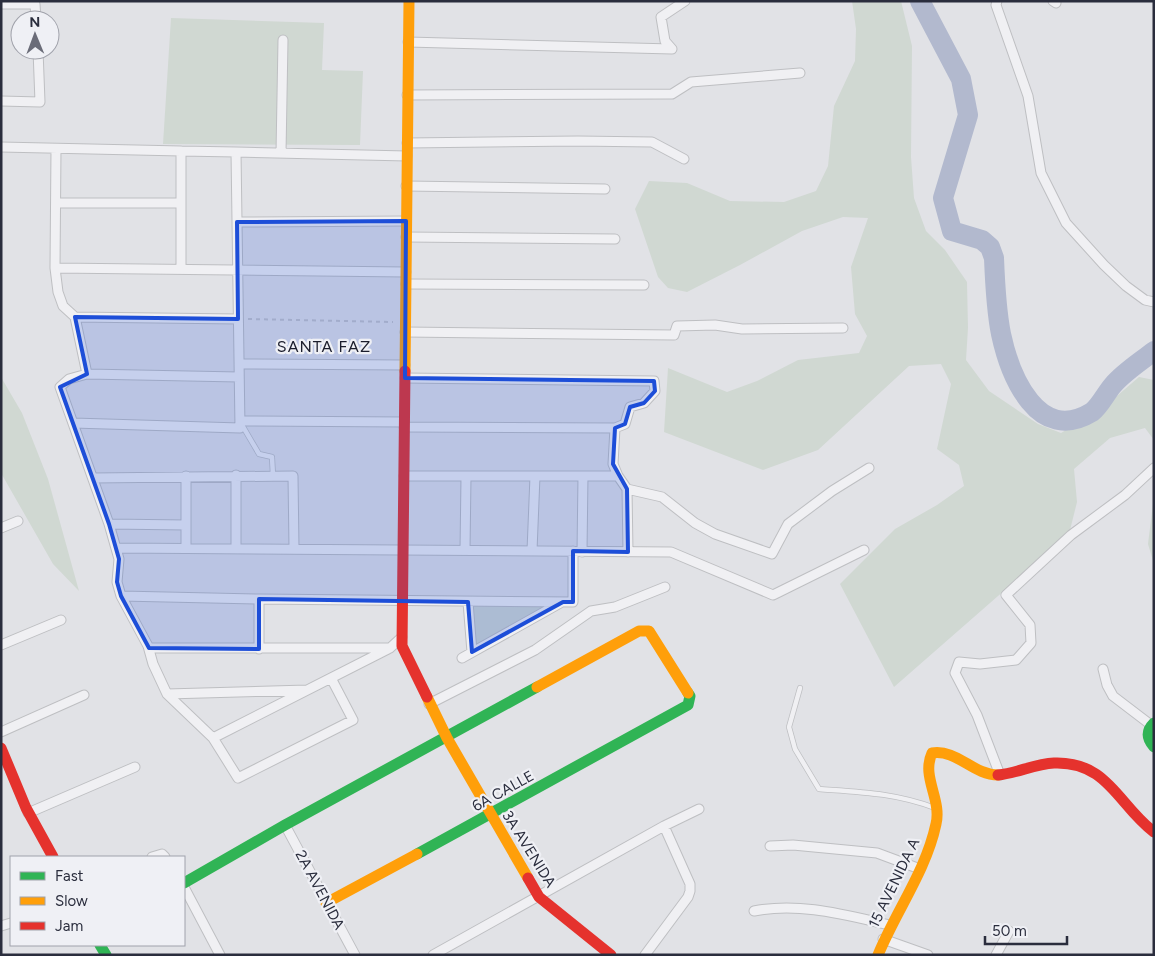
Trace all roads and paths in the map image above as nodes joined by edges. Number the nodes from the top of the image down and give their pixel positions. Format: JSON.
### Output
{"nodes":[{"id":1,"x":408,"y":1,"type":"edge"},
{"id":2,"x":684,"y":1,"type":"edge"},
{"id":3,"x":997,"y":1,"type":"edge"},
{"id":4,"x":1,"y":4,"type":"edge"},
{"id":5,"x":36,"y":10,"type":"edge"},
{"id":6,"x":283,"y":40,"type":"dead end"},
{"id":7,"x":408,"y":42,"type":"junction"},
{"id":8,"x":38,"y":60,"type":"edge"},
{"id":9,"x":800,"y":73,"type":"dead end"},
{"id":10,"x":407,"y":95,"type":"junction"},
{"id":11,"x":1,"y":101,"type":"edge"},
{"id":12,"x":407,"y":143,"type":"junction"},
{"id":13,"x":1,"y":147,"type":"edge"},
{"id":14,"x":56,"y":149,"type":"junction"},
{"id":15,"x":181,"y":151,"type":"junction"},
{"id":16,"x":236,"y":152,"type":"junction"},
{"id":17,"x":281,"y":153,"type":"junction"},
{"id":18,"x":407,"y":156,"type":"junction"},
{"id":19,"x":684,"y":159,"type":"dead end"},
{"id":20,"x":406,"y":186,"type":"junction"},
{"id":21,"x":605,"y":190,"type":"dead end"},
{"id":22,"x":57,"y":203,"type":"junction"},
{"id":23,"x":182,"y":203,"type":"junction"},
{"id":24,"x":406,"y":221,"type":"junction"},
{"id":25,"x":237,"y":222,"type":"junction"},
{"id":26,"x":406,"y":237,"type":"junction"},
{"id":27,"x":615,"y":239,"type":"dead end"},
{"id":28,"x":56,"y":268,"type":"junction"},
{"id":29,"x":181,"y":268,"type":"junction"},
{"id":30,"x":237,"y":271,"type":"junction"},
{"id":31,"x":406,"y":278,"type":"junction"},
{"id":32,"x":644,"y":285,"type":"dead end"},
{"id":33,"x":1154,"y":302,"type":"edge"},
{"id":34,"x":76,"y":317,"type":"junction"},
{"id":35,"x":238,"y":319,"type":"junction"},
{"id":36,"x":405,"y":327,"type":"junction"},
{"id":37,"x":842,"y":328,"type":"dead end"},
{"id":38,"x":239,"y":364,"type":"junction"},
{"id":39,"x":405,"y":365,"type":"junction"},
{"id":40,"x":86,"y":374,"type":"junction"},
{"id":41,"x":239,"y":377,"type":"junction"},
{"id":42,"x":405,"y":378,"type":"junction"},
{"id":43,"x":240,"y":421,"type":"junction"},
{"id":44,"x":73,"y":423,"type":"junction"},
{"id":45,"x":404,"y":424,"type":"junction"},
{"id":46,"x":615,"y":428,"type":"junction"},
{"id":47,"x":869,"y":468,"type":"dead end"},
{"id":48,"x":1154,"y":468,"type":"edge"},
{"id":49,"x":236,"y":475,"type":"junction"},
{"id":50,"x":186,"y":476,"type":"junction"},
{"id":51,"x":273,"y":476,"type":"junction"},
{"id":52,"x":404,"y":476,"type":"junction"},
{"id":53,"x":534,"y":476,"type":"junction"},
{"id":54,"x":583,"y":476,"type":"junction"},
{"id":55,"x":618,"y":476,"type":"junction"},
{"id":56,"x":466,"y":477,"type":"junction"},
{"id":57,"x":93,"y":478,"type":"junction"},
{"id":58,"x":627,"y":489,"type":"junction"},
{"id":59,"x":18,"y":521,"type":"dead end"},
{"id":60,"x":109,"y":524,"type":"junction"},
{"id":61,"x":186,"y":525,"type":"junction"},
{"id":62,"x":1,"y":528,"type":"edge"},
{"id":63,"x":116,"y":548,"type":"junction"},
{"id":64,"x":186,"y":548,"type":"junction"},
{"id":65,"x":236,"y":548,"type":"junction"},
{"id":66,"x":294,"y":548,"type":"junction"},
{"id":67,"x":403,"y":550,"type":"junction"},
{"id":68,"x":465,"y":550,"type":"junction"},
{"id":69,"x":864,"y":550,"type":"dead end"},
{"id":70,"x":532,"y":551,"type":"junction"},
{"id":71,"x":572,"y":551,"type":"junction"},
{"id":72,"x":582,"y":552,"type":"junction"},
{"id":73,"x":628,"y":552,"type":"junction"},
{"id":74,"x":665,"y":587,"type":"dead end"},
{"id":75,"x":121,"y":596,"type":"junction"},
{"id":76,"x":258,"y":599,"type":"junction"},
{"id":77,"x":402,"y":601,"type":"junction"},
{"id":78,"x":468,"y":602,"type":"junction"},
{"id":79,"x":563,"y":602,"type":"junction"},
{"id":80,"x":61,"y":620,"type":"dead end"},
{"id":81,"x":402,"y":636,"type":"junction"},
{"id":82,"x":1,"y":645,"type":"edge"},
{"id":83,"x":149,"y":648,"type":"junction"},
{"id":84,"x":390,"y":648,"type":"junction"},
{"id":85,"x":259,"y":649,"type":"junction"},
{"id":86,"x":472,"y":652,"type":"junction"},
{"id":87,"x":462,"y":658,"type":"dead end"},
{"id":88,"x":1103,"y":669,"type":"dead end"},
{"id":89,"x":331,"y":678,"type":"junction"},
{"id":90,"x":800,"y":688,"type":"dead end"},
{"id":91,"x":310,"y":690,"type":"junction"},
{"id":92,"x":167,"y":694,"type":"junction"},
{"id":93,"x":84,"y":695,"type":"dead end"},
{"id":94,"x":430,"y":704,"type":"junction"},
{"id":95,"x":1152,"y":724,"type":"edge"},
{"id":96,"x":1,"y":732,"type":"edge"},
{"id":97,"x":213,"y":738,"type":"junction"},
{"id":98,"x":447,"y":738,"type":"junction"},
{"id":99,"x":1154,"y":747,"type":"edge"},
{"id":100,"x":1,"y":748,"type":"edge"},
{"id":101,"x":135,"y":767,"type":"dead end"},
{"id":102,"x":1000,"y":775,"type":"junction"},
{"id":103,"x":699,"y":809,"type":"dead end"},
{"id":104,"x":938,"y":809,"type":"junction"},
{"id":105,"x":28,"y":813,"type":"junction"},
{"id":106,"x":490,"y":815,"type":"junction"},
{"id":107,"x":285,"y":825,"type":"junction"},
{"id":108,"x":664,"y":826,"type":"junction"},
{"id":109,"x":1154,"y":832,"type":"edge"},
{"id":110,"x":770,"y":846,"type":"dead end"},
{"id":111,"x":52,"y":856,"type":"edge"},
{"id":112,"x":920,"y":868,"type":"junction"},
{"id":113,"x":185,"y":882,"type":"edge"},
{"id":114,"x":185,"y":889,"type":"edge"},
{"id":115,"x":539,"y":897,"type":"junction"},
{"id":116,"x":326,"y":903,"type":"junction"},
{"id":117,"x":754,"y":911,"type":"dead end"},
{"id":118,"x":890,"y":925,"type":"junction"},
{"id":119,"x":1009,"y":931,"type":"dead end"},
{"id":120,"x":884,"y":939,"type":"junction"},
{"id":121,"x":220,"y":955,"type":"edge"},
{"id":122,"x":355,"y":955,"type":"edge"},
{"id":123,"x":433,"y":955,"type":"edge"},
{"id":124,"x":610,"y":955,"type":"edge"},
{"id":125,"x":645,"y":955,"type":"edge"},
{"id":126,"x":878,"y":955,"type":"edge"},
{"id":127,"x":928,"y":955,"type":"edge"},
{"id":128,"x":996,"y":955,"type":"edge"}],
"edges":[{"from":1,"to":7,"type":"street","name":"3A AVENIDA"},
{"from":2,"to":7,"type":"street"},
{"from":3,"to":33,"type":"street"},
{"from":4,"to":5,"type":"street"},
{"from":6,"to":17,"type":"street"},
{"from":7,"to":10,"type":"street","name":"3A AVENIDA"},
{"from":8,"to":11,"type":"street"},
{"from":9,"to":10,"type":"street"},
{"from":10,"to":12,"type":"street","name":"3A AVENIDA"},
{"from":12,"to":18,"type":"street","name":"3A AVENIDA"},
{"from":12,"to":19,"type":"street"},
{"from":13,"to":14,"type":"street"},
{"from":14,"to":15,"type":"street"},
{"from":14,"to":22,"type":"street"},
{"from":15,"to":16,"type":"street"},
{"from":15,"to":23,"type":"street"},
{"from":16,"to":17,"type":"street"},
{"from":16,"to":25,"type":"street"},
{"from":17,"to":18,"type":"street"},
{"from":18,"to":20,"type":"street","name":"3A AVENIDA"},
{"from":20,"to":21,"type":"street"},
{"from":20,"to":24,"type":"street","name":"3A AVENIDA"},
{"from":22,"to":23,"type":"street"},
{"from":22,"to":28,"type":"street"},
{"from":23,"to":29,"type":"street"},
{"from":24,"to":25,"type":"street"},
{"from":24,"to":26,"type":"street","name":"3A AVENIDA"},
{"from":25,"to":30,"type":"street"},
{"from":26,"to":27,"type":"street"},
{"from":26,"to":31,"type":"street","name":"3A AVENIDA"},
{"from":28,"to":29,"type":"street"},
{"from":28,"to":34,"type":"street"},
{"from":29,"to":30,"type":"street"},
{"from":30,"to":31,"type":"street"},
{"from":30,"to":35,"type":"street"},
{"from":31,"to":32,"type":"street"},
{"from":31,"to":36,"type":"street","name":"3A AVENIDA"},
{"from":34,"to":35,"type":"street"},
{"from":34,"to":40,"type":"street"},
{"from":35,"to":36,"type":"path"},
{"from":35,"to":38,"type":"street"},
{"from":36,"to":37,"type":"street"},
{"from":36,"to":39,"type":"street","name":"3A AVENIDA"},
{"from":38,"to":39,"type":"street"},
{"from":38,"to":41,"type":"street"},
{"from":39,"to":42,"type":"street","name":"3A AVENIDA"},
{"from":40,"to":41,"type":"street"},
{"from":40,"to":44,"type":"street"},
{"from":41,"to":43,"type":"street"},
{"from":42,"to":45,"type":"street","name":"3A AVENIDA"},
{"from":42,"to":46,"type":"street"},
{"from":43,"to":44,"type":"street"},
{"from":43,"to":45,"type":"street"},
{"from":43,"to":51,"type":"lane"},
{"from":44,"to":57,"type":"street"},
{"from":45,"to":46,"type":"street"},
{"from":45,"to":52,"type":"street","name":"3A AVENIDA"},
{"from":46,"to":55,"type":"street"},
{"from":47,"to":58,"type":"street"},
{"from":48,"to":102,"type":"street"},
{"from":49,"to":50,"type":"street"},
{"from":49,"to":51,"type":"street"},
{"from":49,"to":65,"type":"street"},
{"from":50,"to":57,"type":"street"},
{"from":50,"to":61,"type":"street"},
{"from":51,"to":66,"type":"street"},
{"from":52,"to":56,"type":"street"},
{"from":52,"to":67,"type":"street","name":"3A AVENIDA"},
{"from":53,"to":54,"type":"street"},
{"from":53,"to":56,"type":"street"},
{"from":53,"to":70,"type":"street"},
{"from":54,"to":55,"type":"street"},
{"from":54,"to":72,"type":"street"},
{"from":55,"to":58,"type":"street"},
{"from":56,"to":68,"type":"street"},
{"from":57,"to":60,"type":"street"},
{"from":58,"to":73,"type":"street"},
{"from":59,"to":62,"type":"street"},
{"from":60,"to":61,"type":"street"},
{"from":60,"to":63,"type":"street"},
{"from":61,"to":64,"type":"street"},
{"from":63,"to":64,"type":"street"},
{"from":63,"to":75,"type":"street"},
{"from":64,"to":65,"type":"street"},
{"from":65,"to":66,"type":"street"},
{"from":66,"to":67,"type":"street"},
{"from":67,"to":68,"type":"street"},
{"from":67,"to":77,"type":"street","name":"3A AVENIDA"},
{"from":68,"to":70,"type":"street"},
{"from":69,"to":73,"type":"street"},
{"from":70,"to":71,"type":"street"},
{"from":71,"to":72,"type":"street"},
{"from":71,"to":79,"type":"street"},
{"from":72,"to":73,"type":"street"},
{"from":74,"to":94,"type":"street"},
{"from":75,"to":76,"type":"street"},
{"from":75,"to":83,"type":"street"},
{"from":76,"to":77,"type":"street"},
{"from":76,"to":85,"type":"street"},
{"from":77,"to":78,"type":"street"},
{"from":77,"to":81,"type":"street","name":"3A AVENIDA"},
{"from":78,"to":79,"type":"street"},
{"from":78,"to":86,"type":"street"},
{"from":79,"to":86,"type":"street"},
{"from":80,"to":82,"type":"street"},
{"from":81,"to":84,"type":"street"},
{"from":81,"to":94,"type":"street","name":"3A AVENIDA"},
{"from":83,"to":85,"type":"street"},
{"from":83,"to":92,"type":"street"},
{"from":84,"to":85,"type":"street"},
{"from":84,"to":89,"type":"street"},
{"from":86,"to":87,"type":"street"},
{"from":88,"to":95,"type":"street"},
{"from":89,"to":91,"type":"street"},
{"from":89,"to":97,"type":"street"},
{"from":90,"to":104,"type":"lane"},
{"from":91,"to":92,"type":"street"},
{"from":91,"to":97,"type":"street"},
{"from":92,"to":97,"type":"street"},
{"from":93,"to":96,"type":"street"},
{"from":94,"to":98,"type":"street","name":"3A AVENIDA"},
{"from":95,"to":99,"type":"street"},
{"from":98,"to":106,"type":"street","name":"3A AVENIDA"},
{"from":98,"to":106,"type":"street","name":"6A CALLE"},
{"from":98,"to":107,"type":"street"},
{"from":100,"to":105,"type":"street"},
{"from":101,"to":105,"type":"street"},
{"from":102,"to":104,"type":"street","name":"15 AVENIDA A"},
{"from":102,"to":109,"type":"street","name":"15 AVENIDA A"},
{"from":103,"to":108,"type":"street"},
{"from":104,"to":112,"type":"street","name":"15 AVENIDA A"},
{"from":105,"to":111,"type":"street"},
{"from":106,"to":115,"type":"street","name":"3A AVENIDA"},
{"from":106,"to":116,"type":"street","name":"6A CALLE"},
{"from":107,"to":113,"type":"street"},
{"from":107,"to":116,"type":"street","name":"2A AVENIDA"},
{"from":108,"to":115,"type":"street"},
{"from":108,"to":125,"type":"street"},
{"from":110,"to":112,"type":"street"},
{"from":112,"to":118,"type":"street","name":"15 AVENIDA A"},
{"from":114,"to":121,"type":"street"},
{"from":115,"to":123,"type":"street"},
{"from":115,"to":124,"type":"street","name":"3A AVENIDA"},
{"from":116,"to":122,"type":"street","name":"2A AVENIDA"},
{"from":117,"to":118,"type":"street"},
{"from":118,"to":120,"type":"street","name":"15 AVENIDA A"},
{"from":119,"to":128,"type":"street"},
{"from":120,"to":126,"type":"street","name":"15 AVENIDA A"},
{"from":120,"to":127,"type":"street"}]}
